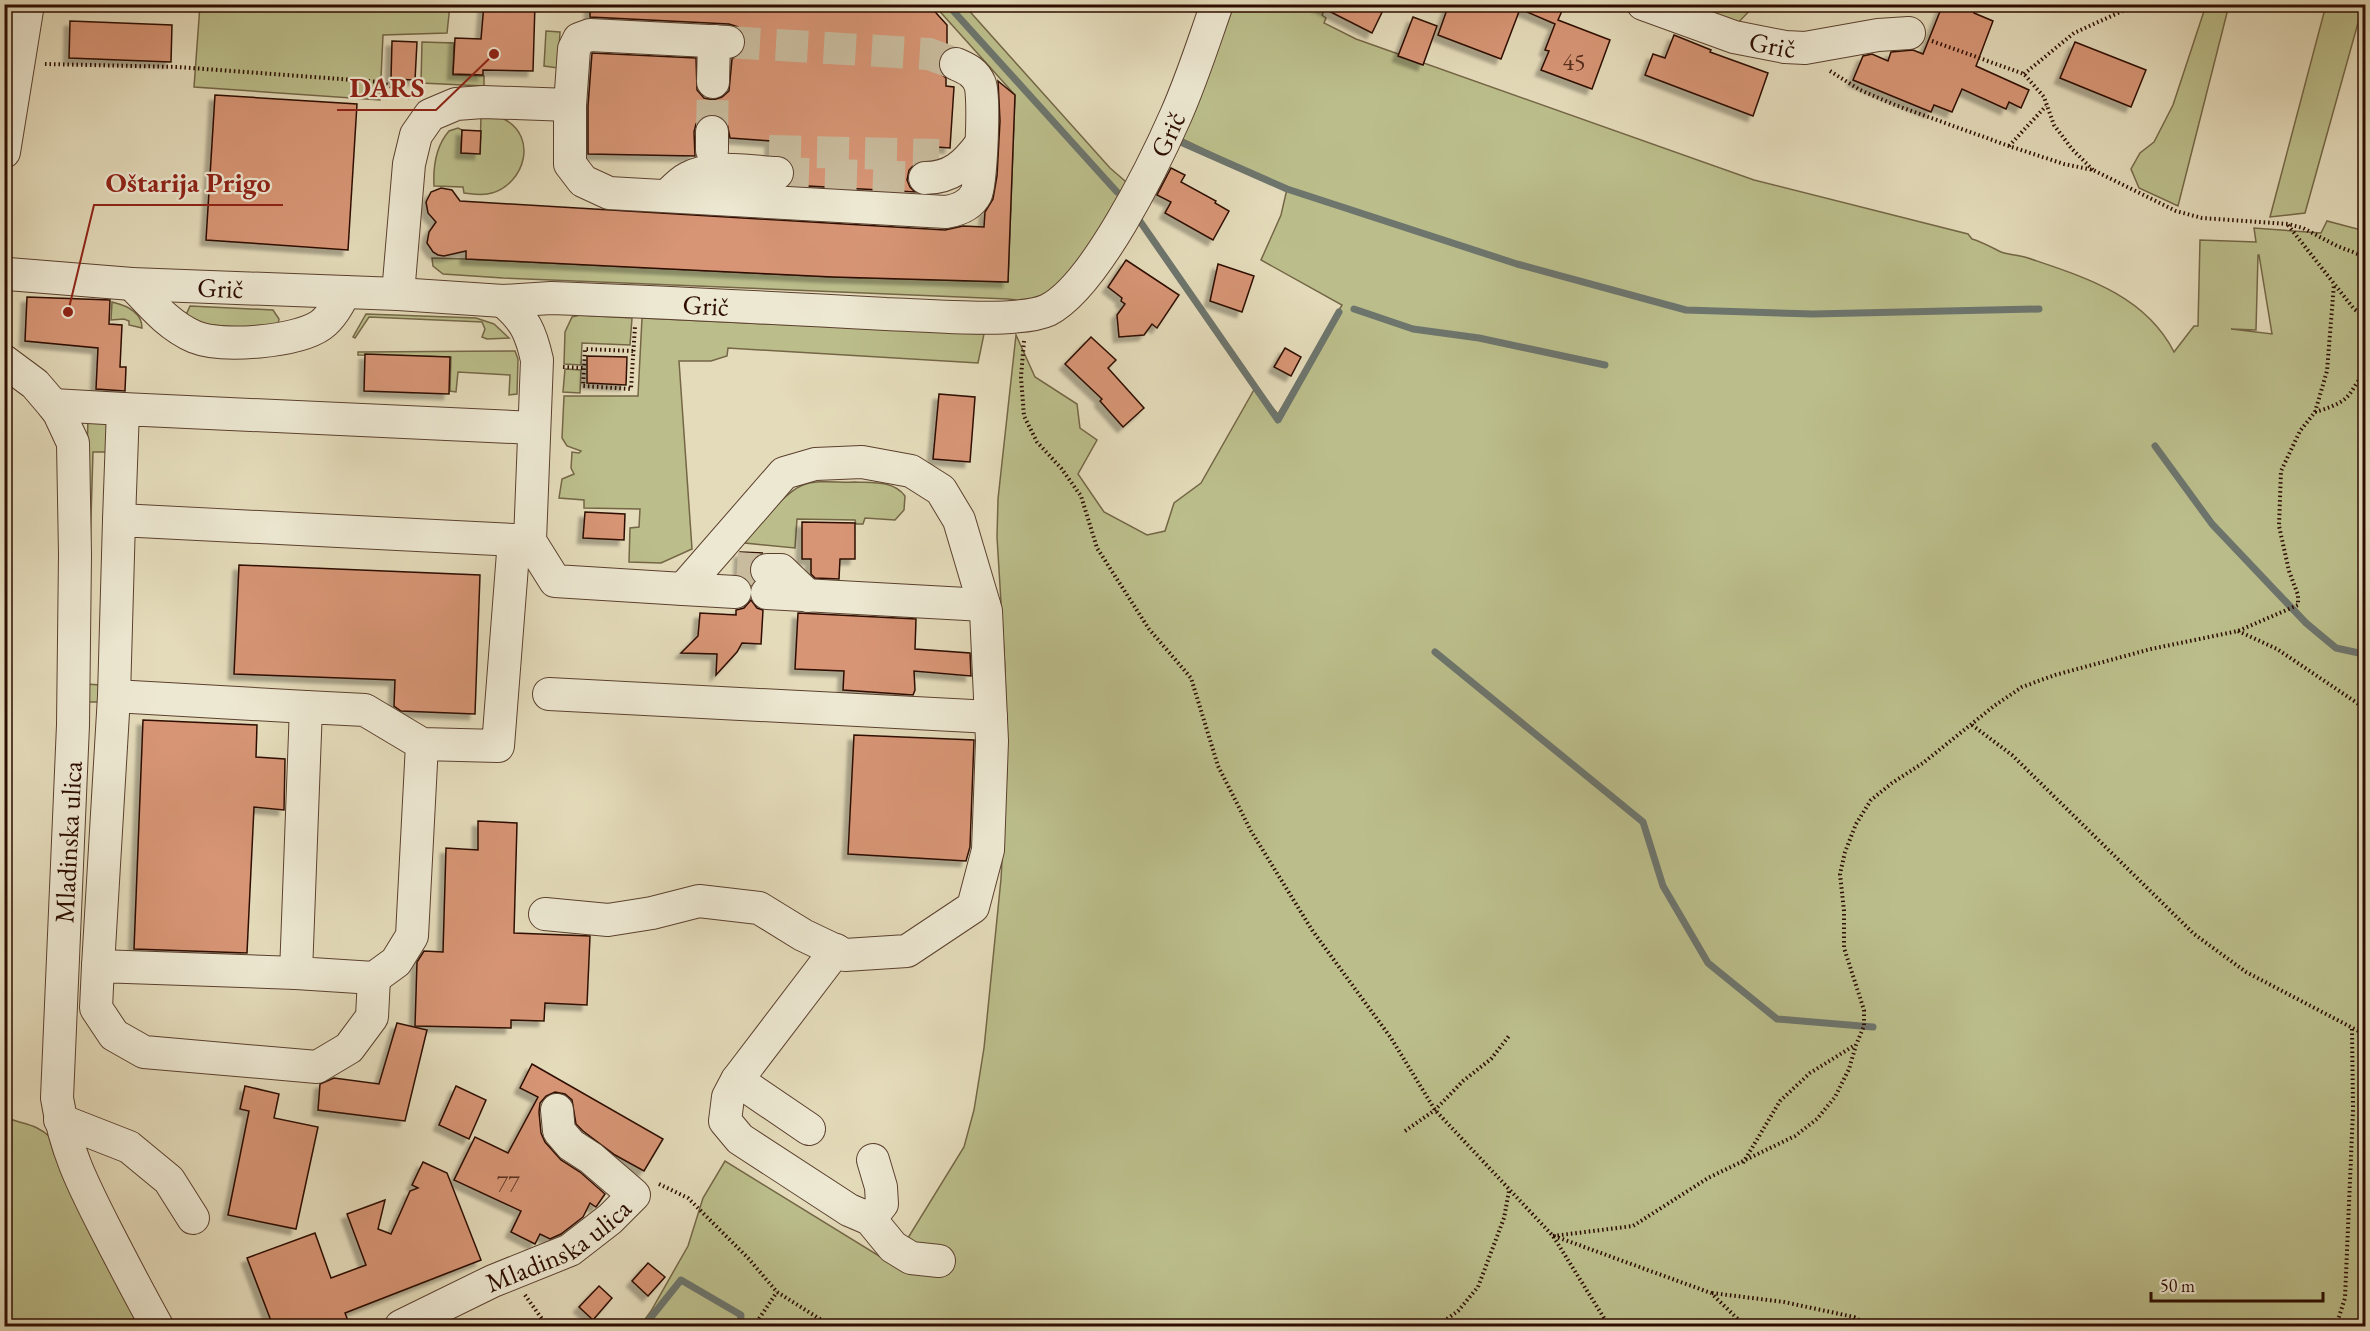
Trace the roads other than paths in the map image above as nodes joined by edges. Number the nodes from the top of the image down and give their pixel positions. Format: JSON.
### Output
{"nodes":[{"id":1,"x":28,"y":4,"type":"edge"},
{"id":2,"x":1216,"y":4,"type":"edge"},
{"id":3,"x":1643,"y":4,"type":"edge"},
{"id":4,"x":1909,"y":33,"type":"road end"},
{"id":5,"x":956,"y":64,"type":"tunnel mouth"},
{"id":6,"x":713,"y":82,"type":"tunnel mouth"},
{"id":7,"x":570,"y":105,"type":"junction"},
{"id":8,"x":983,"y":113,"type":"junction"},
{"id":9,"x":980,"y":145,"type":"junction"},
{"id":10,"x":4,"y":152,"type":"edge"},
{"id":11,"x":773,"y":162,"type":"tunnel mouth"},
{"id":12,"x":667,"y":196,"type":"junction"},
{"id":13,"x":6,"y":273,"type":"edge"},
{"id":14,"x":132,"y":284,"type":"junction"},
{"id":15,"x":345,"y":292,"type":"junction"},
{"id":16,"x":398,"y":294,"type":"junction"},
{"id":17,"x":503,"y":301,"type":"junction"},
{"id":18,"x":4,"y":361,"type":"edge"},
{"id":19,"x":53,"y":405,"type":"junction"},
{"id":20,"x":123,"y":409,"type":"junction"},
{"id":21,"x":534,"y":428,"type":"junction"},
{"id":22,"x":119,"y":520,"type":"junction"},
{"id":23,"x":522,"y":540,"type":"junction"},
{"id":24,"x":693,"y":577,"type":"junction"},
{"id":25,"x":984,"y":604,"type":"junction"},
{"id":26,"x":549,"y":694,"type":"dead end"},
{"id":27,"x":114,"y":696,"type":"junction"},
{"id":28,"x":306,"y":707,"type":"junction"},
{"id":29,"x":991,"y":717,"type":"junction"},
{"id":30,"x":422,"y":744,"type":"junction"},
{"id":31,"x":545,"y":914,"type":"dead end"},
{"id":32,"x":836,"y":951,"type":"junction"},
{"id":33,"x":98,"y":966,"type":"junction"},
{"id":34,"x":296,"y":973,"type":"junction"},
{"id":35,"x":374,"y":978,"type":"junction"},
{"id":36,"x":737,"y":1080,"type":"junction"},
{"id":37,"x":557,"y":1110,"type":"dead end"},
{"id":38,"x":60,"y":1120,"type":"junction"},
{"id":39,"x":809,"y":1129,"type":"dead end"},
{"id":40,"x":873,"y":1160,"type":"dead end"},
{"id":41,"x":193,"y":1218,"type":"dead end"},
{"id":42,"x":870,"y":1219,"type":"junction"},
{"id":43,"x":939,"y":1261,"type":"dead end"},
{"id":44,"x":157,"y":1326,"type":"edge"},
{"id":45,"x":400,"y":1326,"type":"edge"}],
"edges":[{"from":1,"to":10,"type":"street"},
{"from":2,"to":17,"type":"street","name":"Grič"},
{"from":3,"to":4,"type":"street","name":"Grič"},
{"from":5,"to":8,"type":"street"},
{"from":6,"to":7,"type":"street"},
{"from":7,"to":12,"type":"street"},
{"from":7,"to":16,"type":"street"},
{"from":8,"to":9,"type":"street"},
{"from":8,"to":9,"type":"street"},
{"from":9,"to":12,"type":"street"},
{"from":11,"to":12,"type":"street"},
{"from":13,"to":14,"type":"street","name":"Grič"},
{"from":14,"to":15,"type":"street","name":"Grič"},
{"from":14,"to":15,"type":"street"},
{"from":15,"to":16,"type":"street","name":"Grič"},
{"from":16,"to":17,"type":"street","name":"Grič"},
{"from":17,"to":21,"type":"street"},
{"from":18,"to":19,"type":"street","name":"Mladinska ulica"},
{"from":19,"to":20,"type":"street"},
{"from":19,"to":38,"type":"street","name":"Mladinska ulica"},
{"from":20,"to":21,"type":"street"},
{"from":20,"to":22,"type":"street"},
{"from":21,"to":23,"type":"street"},
{"from":22,"to":23,"type":"street"},
{"from":22,"to":27,"type":"street"},
{"from":23,"to":24,"type":"street"},
{"from":23,"to":30,"type":"street"},
{"from":24,"to":25,"type":"street"},
{"from":24,"to":25,"type":"street"},
{"from":25,"to":29,"type":"street"},
{"from":26,"to":29,"type":"street"},
{"from":27,"to":28,"type":"street"},
{"from":27,"to":33,"type":"street"},
{"from":28,"to":30,"type":"street"},
{"from":28,"to":34,"type":"street"},
{"from":29,"to":32,"type":"street"},
{"from":30,"to":35,"type":"street"},
{"from":31,"to":32,"type":"street"},
{"from":32,"to":36,"type":"street"},
{"from":33,"to":34,"type":"street"},
{"from":33,"to":35,"type":"street"},
{"from":34,"to":35,"type":"street"},
{"from":36,"to":39,"type":"street"},
{"from":36,"to":42,"type":"street"},
{"from":37,"to":45,"type":"street","name":"Mladinska ulica"},
{"from":38,"to":41,"type":"street"},
{"from":38,"to":44,"type":"street","name":"Mladinska ulica"},
{"from":40,"to":42,"type":"street"},
{"from":42,"to":43,"type":"street"}]}
